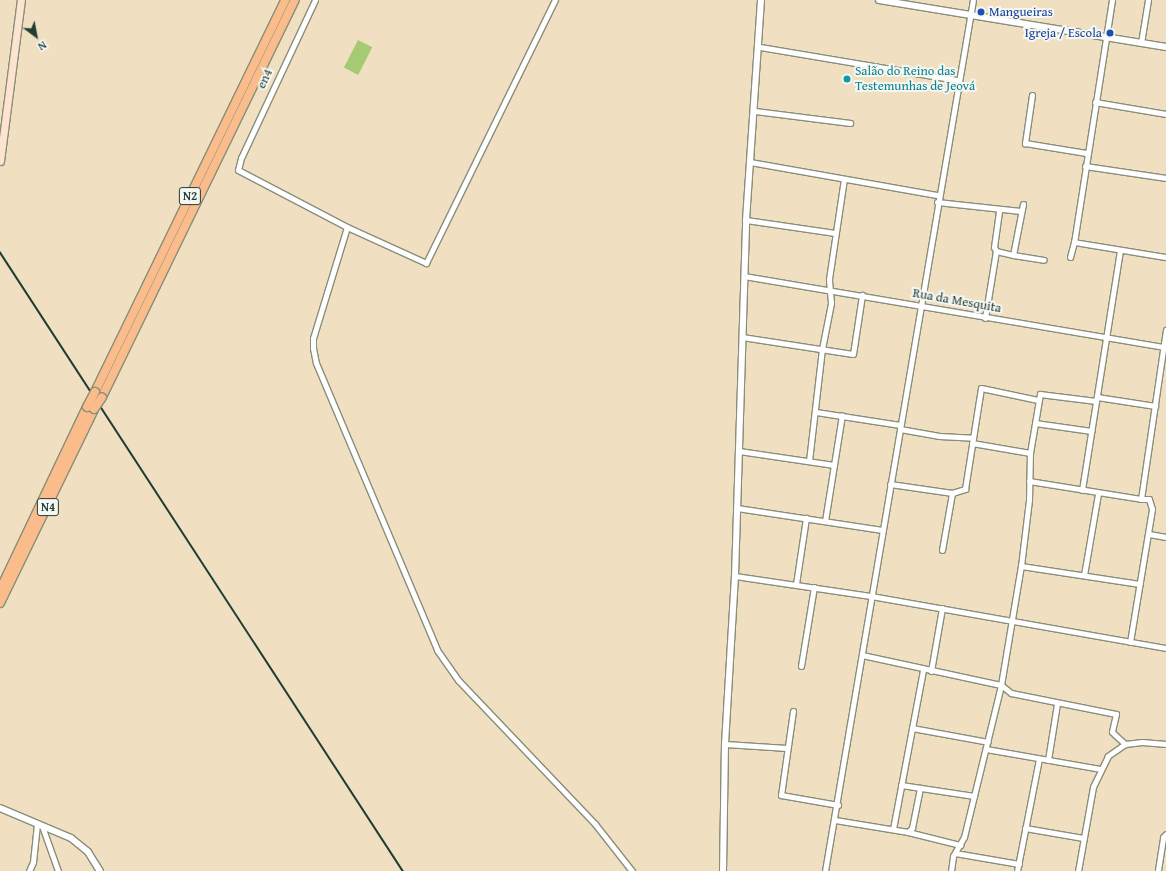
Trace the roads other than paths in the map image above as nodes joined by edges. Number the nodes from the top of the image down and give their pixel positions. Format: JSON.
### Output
{"nodes":[{"id":1,"x":21,"y":0,"type":"edge"},
{"id":2,"x":285,"y":0,"type":"edge"},
{"id":3,"x":295,"y":0,"type":"edge"},
{"id":4,"x":315,"y":0,"type":"edge"},
{"id":5,"x":555,"y":0,"type":"edge"},
{"id":6,"x":762,"y":0,"type":"edge"},
{"id":7,"x":879,"y":0,"type":"edge"},
{"id":8,"x":972,"y":0,"type":"edge"},
{"id":9,"x":1112,"y":0,"type":"edge"},
{"id":10,"x":1148,"y":0,"type":"edge"},
{"id":11,"x":969,"y":16,"type":"junction"},
{"id":12,"x":1106,"y":39,"type":"junction"},
{"id":13,"x":1141,"y":43,"type":"junction"},
{"id":14,"x":760,"y":47,"type":"junction"},
{"id":15,"x":1166,"y":48,"type":"edge"},
{"id":16,"x":958,"y":80,"type":"junction"},
{"id":17,"x":1032,"y":95,"type":"dead end"},
{"id":18,"x":1095,"y":102,"type":"junction"},
{"id":19,"x":755,"y":111,"type":"junction"},
{"id":20,"x":1166,"y":114,"type":"edge"},
{"id":21,"x":850,"y":124,"type":"dead end"},
{"id":22,"x":1086,"y":153,"type":"junction"},
{"id":23,"x":0,"y":161,"type":"edge"},
{"id":24,"x":750,"y":162,"type":"junction"},
{"id":25,"x":1085,"y":166,"type":"junction"},
{"id":26,"x":1166,"y":178,"type":"edge"},
{"id":27,"x":844,"y":179,"type":"junction"},
{"id":28,"x":938,"y":194,"type":"junction"},
{"id":29,"x":937,"y":202,"type":"junction"},
{"id":30,"x":1023,"y":204,"type":"dead end"},
{"id":31,"x":999,"y":210,"type":"junction"},
{"id":32,"x":1021,"y":211,"type":"junction"},
{"id":33,"x":746,"y":220,"type":"junction"},
{"id":34,"x":348,"y":227,"type":"junction"},
{"id":35,"x":836,"y":233,"type":"junction"},
{"id":36,"x":1074,"y":242,"type":"junction"},
{"id":37,"x":1120,"y":250,"type":"junction"},
{"id":38,"x":996,"y":251,"type":"junction"},
{"id":39,"x":1013,"y":255,"type":"junction"},
{"id":40,"x":1070,"y":257,"type":"dead end"},
{"id":41,"x":1166,"y":257,"type":"edge"},
{"id":42,"x":1044,"y":260,"type":"dead end"},
{"id":43,"x":744,"y":276,"type":"junction"},
{"id":44,"x":830,"y":289,"type":"junction"},
{"id":45,"x":862,"y":295,"type":"junction"},
{"id":46,"x":921,"y":306,"type":"junction"},
{"id":47,"x":985,"y":318,"type":"junction"},
{"id":48,"x":1166,"y":330,"type":"edge"},
{"id":49,"x":742,"y":337,"type":"junction"},
{"id":50,"x":1106,"y":338,"type":"junction"},
{"id":51,"x":1165,"y":347,"type":"edge"},
{"id":52,"x":822,"y":349,"type":"junction"},
{"id":53,"x":108,"y":384,"type":"joint"},
{"id":54,"x":99,"y":394,"type":"junction"},
{"id":55,"x":1097,"y":399,"type":"junction"},
{"id":56,"x":1038,"y":400,"type":"junction"},
{"id":57,"x":1155,"y":406,"type":"junction"},
{"id":58,"x":91,"y":408,"type":"junction"},
{"id":59,"x":816,"y":412,"type":"junction"},
{"id":60,"x":842,"y":415,"type":"junction"},
{"id":61,"x":1035,"y":423,"type":"junction"},
{"id":62,"x":900,"y":427,"type":"junction"},
{"id":63,"x":1092,"y":431,"type":"junction"},
{"id":64,"x":973,"y":440,"type":"junction"},
{"id":65,"x":739,"y":451,"type":"junction"},
{"id":66,"x":1030,"y":453,"type":"junction"},
{"id":67,"x":809,"y":461,"type":"junction"},
{"id":68,"x":834,"y":465,"type":"junction"},
{"id":69,"x":1030,"y":481,"type":"junction"},
{"id":70,"x":890,"y":484,"type":"junction"},
{"id":71,"x":1082,"y":490,"type":"junction"},
{"id":72,"x":952,"y":493,"type":"junction"},
{"id":73,"x":1098,"y":494,"type":"junction"},
{"id":74,"x":1141,"y":499,"type":"junction"},
{"id":75,"x":737,"y":508,"type":"junction"},
{"id":76,"x":806,"y":518,"type":"junction"},
{"id":77,"x":825,"y":521,"type":"junction"},
{"id":78,"x":882,"y":530,"type":"junction"},
{"id":79,"x":1149,"y":534,"type":"junction"},
{"id":80,"x":1166,"y":537,"type":"edge"},
{"id":81,"x":942,"y":550,"type":"dead end"},
{"id":82,"x":1021,"y":566,"type":"junction"},
{"id":83,"x":1084,"y":575,"type":"junction"},
{"id":84,"x":735,"y":576,"type":"junction"},
{"id":85,"x":796,"y":584,"type":"junction"},
{"id":86,"x":1140,"y":584,"type":"junction"},
{"id":87,"x":814,"y":587,"type":"junction"},
{"id":88,"x":0,"y":590,"type":"edge"},
{"id":89,"x":871,"y":596,"type":"junction"},
{"id":90,"x":0,"y":603,"type":"edge"},
{"id":91,"x":942,"y":608,"type":"junction"},
{"id":92,"x":1012,"y":622,"type":"junction"},
{"id":93,"x":1130,"y":642,"type":"junction"},
{"id":94,"x":1166,"y":648,"type":"edge"},
{"id":95,"x":862,"y":655,"type":"junction"},
{"id":96,"x":802,"y":666,"type":"dead end"},
{"id":97,"x":923,"y":670,"type":"junction"},
{"id":98,"x":931,"y":670,"type":"junction"},
{"id":99,"x":1001,"y":685,"type":"junction"},
{"id":100,"x":1057,"y":704,"type":"junction"},
{"id":101,"x":793,"y":711,"type":"dead end"},
{"id":102,"x":912,"y":728,"type":"junction"},
{"id":103,"x":988,"y":742,"type":"junction"},
{"id":104,"x":725,"y":744,"type":"junction"},
{"id":105,"x":1125,"y":744,"type":"junction"},
{"id":106,"x":1166,"y":744,"type":"edge"},
{"id":107,"x":787,"y":748,"type":"junction"},
{"id":108,"x":986,"y":749,"type":"junction"},
{"id":109,"x":1039,"y":759,"type":"junction"},
{"id":110,"x":1048,"y":760,"type":"junction"},
{"id":111,"x":1101,"y":770,"type":"junction"},
{"id":112,"x":901,"y":785,"type":"junction"},
{"id":113,"x":920,"y":788,"type":"junction"},
{"id":114,"x":974,"y":796,"type":"junction"},
{"id":115,"x":838,"y":805,"type":"junction"},
{"id":116,"x":0,"y":808,"type":"edge"},
{"id":117,"x":835,"y":820,"type":"junction"},
{"id":118,"x":40,"y":825,"type":"junction"},
{"id":119,"x":1024,"y":828,"type":"junction"},
{"id":120,"x":893,"y":829,"type":"junction"},
{"id":121,"x":908,"y":832,"type":"junction"},
{"id":122,"x":1166,"y":834,"type":"edge"},
{"id":123,"x":1083,"y":838,"type":"junction"},
{"id":124,"x":960,"y":845,"type":"junction"},
{"id":125,"x":955,"y":853,"type":"junction"},
{"id":126,"x":1019,"y":864,"type":"junction"},
{"id":127,"x":1158,"y":870,"type":"edge"},
{"id":128,"x":29,"y":871,"type":"edge"},
{"id":129,"x":58,"y":871,"type":"edge"},
{"id":130,"x":100,"y":871,"type":"edge"},
{"id":131,"x":632,"y":871,"type":"edge"},
{"id":132,"x":723,"y":871,"type":"edge"},
{"id":133,"x":825,"y":871,"type":"edge"},
{"id":134,"x":951,"y":871,"type":"edge"},
{"id":135,"x":1018,"y":871,"type":"edge"},
{"id":136,"x":1078,"y":871,"type":"edge"}],
"edges":[{"from":1,"to":23,"type":"main road"},
{"from":2,"to":54,"type":"highway","number":"N2"},
{"from":3,"to":53,"type":"highway","number":"N2"},
{"from":4,"to":34,"type":"street","name":"en4"},
{"from":5,"to":34,"type":"street"},
{"from":6,"to":14,"type":"street"},
{"from":7,"to":11,"type":"street"},
{"from":8,"to":11,"type":"street"},
{"from":9,"to":12,"type":"street"},
{"from":10,"to":13,"type":"street"},
{"from":11,"to":12,"type":"street"},
{"from":11,"to":16,"type":"street"},
{"from":12,"to":13,"type":"street"},
{"from":12,"to":18,"type":"street"},
{"from":13,"to":15,"type":"street"},
{"from":14,"to":16,"type":"street"},
{"from":14,"to":19,"type":"street"},
{"from":16,"to":28,"type":"street"},
{"from":17,"to":22,"type":"street"},
{"from":18,"to":20,"type":"street"},
{"from":18,"to":22,"type":"street"},
{"from":19,"to":21,"type":"street"},
{"from":19,"to":24,"type":"street"},
{"from":22,"to":25,"type":"street"},
{"from":24,"to":27,"type":"street"},
{"from":24,"to":33,"type":"street"},
{"from":25,"to":26,"type":"street"},
{"from":25,"to":36,"type":"street"},
{"from":27,"to":28,"type":"street"},
{"from":27,"to":35,"type":"street"},
{"from":28,"to":29,"type":"street"},
{"from":29,"to":31,"type":"street"},
{"from":29,"to":46,"type":"street"},
{"from":30,"to":32,"type":"street"},
{"from":31,"to":32,"type":"street"},
{"from":31,"to":38,"type":"street"},
{"from":32,"to":39,"type":"street"},
{"from":33,"to":35,"type":"street"},
{"from":33,"to":43,"type":"street"},
{"from":34,"to":131,"type":"street"},
{"from":35,"to":44,"type":"street"},
{"from":36,"to":37,"type":"street"},
{"from":36,"to":40,"type":"street"},
{"from":37,"to":41,"type":"street"},
{"from":37,"to":50,"type":"street"},
{"from":38,"to":39,"type":"street"},
{"from":38,"to":47,"type":"street"},
{"from":39,"to":42,"type":"street"},
{"from":43,"to":44,"type":"street","name":"Rua da Mesquita"},
{"from":43,"to":49,"type":"street"},
{"from":44,"to":45,"type":"street","name":"Rua da Mesquita"},
{"from":44,"to":52,"type":"street"},
{"from":45,"to":46,"type":"street","name":"Rua da Mesquita"},
{"from":45,"to":52,"type":"street"},
{"from":46,"to":47,"type":"street","name":"Rua da Mesquita"},
{"from":46,"to":62,"type":"street"},
{"from":47,"to":50,"type":"street","name":"Rua da Mesquita"},
{"from":48,"to":51,"type":"street"},
{"from":49,"to":52,"type":"street"},
{"from":49,"to":65,"type":"street"},
{"from":50,"to":51,"type":"street","name":"Rua da Mesquita"},
{"from":50,"to":55,"type":"street"},
{"from":51,"to":57,"type":"street"},
{"from":52,"to":59,"type":"street"},
{"from":53,"to":54,"type":"highway","number":"N4"},
{"from":54,"to":58,"type":"highway","number":"N4","bridge":true},
{"from":55,"to":56,"type":"street"},
{"from":55,"to":57,"type":"street"},
{"from":55,"to":63,"type":"street"},
{"from":56,"to":61,"type":"street"},
{"from":56,"to":64,"type":"street"},
{"from":57,"to":74,"type":"street"},
{"from":58,"to":88,"type":"highway","number":"N4"},
{"from":58,"to":90,"type":"highway","number":"N4"},
{"from":59,"to":60,"type":"street"},
{"from":59,"to":67,"type":"street"},
{"from":60,"to":62,"type":"street"},
{"from":60,"to":68,"type":"street"},
{"from":61,"to":63,"type":"street"},
{"from":61,"to":66,"type":"street"},
{"from":62,"to":64,"type":"street"},
{"from":62,"to":70,"type":"street"},
{"from":63,"to":71,"type":"street"},
{"from":64,"to":66,"type":"street"},
{"from":64,"to":72,"type":"street"},
{"from":65,"to":67,"type":"street"},
{"from":65,"to":75,"type":"street"},
{"from":66,"to":69,"type":"street"},
{"from":67,"to":68,"type":"street"},
{"from":68,"to":77,"type":"street"},
{"from":69,"to":71,"type":"street"},
{"from":69,"to":82,"type":"street"},
{"from":70,"to":72,"type":"street"},
{"from":70,"to":78,"type":"street"},
{"from":71,"to":73,"type":"street"},
{"from":72,"to":81,"type":"street"},
{"from":73,"to":74,"type":"street"},
{"from":73,"to":83,"type":"street"},
{"from":74,"to":79,"type":"street"},
{"from":75,"to":76,"type":"street"},
{"from":75,"to":84,"type":"street"},
{"from":76,"to":77,"type":"street"},
{"from":76,"to":85,"type":"street"},
{"from":77,"to":78,"type":"street"},
{"from":78,"to":89,"type":"street"},
{"from":79,"to":80,"type":"street"},
{"from":79,"to":86,"type":"street"},
{"from":82,"to":83,"type":"street"},
{"from":82,"to":92,"type":"street"},
{"from":83,"to":86,"type":"street"},
{"from":84,"to":85,"type":"street"},
{"from":84,"to":104,"type":"street"},
{"from":85,"to":87,"type":"street"},
{"from":86,"to":93,"type":"street"},
{"from":87,"to":89,"type":"street"},
{"from":87,"to":96,"type":"street"},
{"from":89,"to":91,"type":"street"},
{"from":89,"to":95,"type":"street"},
{"from":91,"to":92,"type":"street"},
{"from":91,"to":98,"type":"street"},
{"from":92,"to":93,"type":"street"},
{"from":92,"to":99,"type":"street"},
{"from":93,"to":94,"type":"street"},
{"from":95,"to":97,"type":"street"},
{"from":95,"to":115,"type":"street"},
{"from":97,"to":98,"type":"street"},
{"from":97,"to":102,"type":"street"},
{"from":98,"to":99,"type":"street"},
{"from":99,"to":100,"type":"street"},
{"from":99,"to":103,"type":"street"},
{"from":100,"to":105,"type":"street"},
{"from":100,"to":110,"type":"street"},
{"from":101,"to":107,"type":"street"},
{"from":102,"to":103,"type":"street"},
{"from":102,"to":112,"type":"street"},
{"from":103,"to":108,"type":"street"},
{"from":104,"to":107,"type":"street"},
{"from":104,"to":132,"type":"street"},
{"from":105,"to":106,"type":"street"},
{"from":105,"to":111,"type":"street"},
{"from":107,"to":115,"type":"street"},
{"from":108,"to":109,"type":"street"},
{"from":108,"to":114,"type":"street"},
{"from":109,"to":110,"type":"street"},
{"from":109,"to":119,"type":"street"},
{"from":110,"to":111,"type":"street"},
{"from":111,"to":123,"type":"street"},
{"from":112,"to":113,"type":"street"},
{"from":112,"to":120,"type":"street"},
{"from":113,"to":114,"type":"street"},
{"from":113,"to":121,"type":"street"},
{"from":114,"to":124,"type":"street"},
{"from":115,"to":117,"type":"street"},
{"from":116,"to":118,"type":"street"},
{"from":117,"to":120,"type":"street"},
{"from":117,"to":133,"type":"street"},
{"from":118,"to":128,"type":"street"},
{"from":118,"to":129,"type":"street"},
{"from":118,"to":130,"type":"street"},
{"from":119,"to":123,"type":"street"},
{"from":119,"to":126,"type":"street"},
{"from":120,"to":121,"type":"street"},
{"from":121,"to":124,"type":"street"},
{"from":122,"to":127,"type":"street"},
{"from":123,"to":136,"type":"street"},
{"from":124,"to":125,"type":"street"},
{"from":125,"to":126,"type":"street"},
{"from":125,"to":134,"type":"street"},
{"from":126,"to":135,"type":"street"}]}
